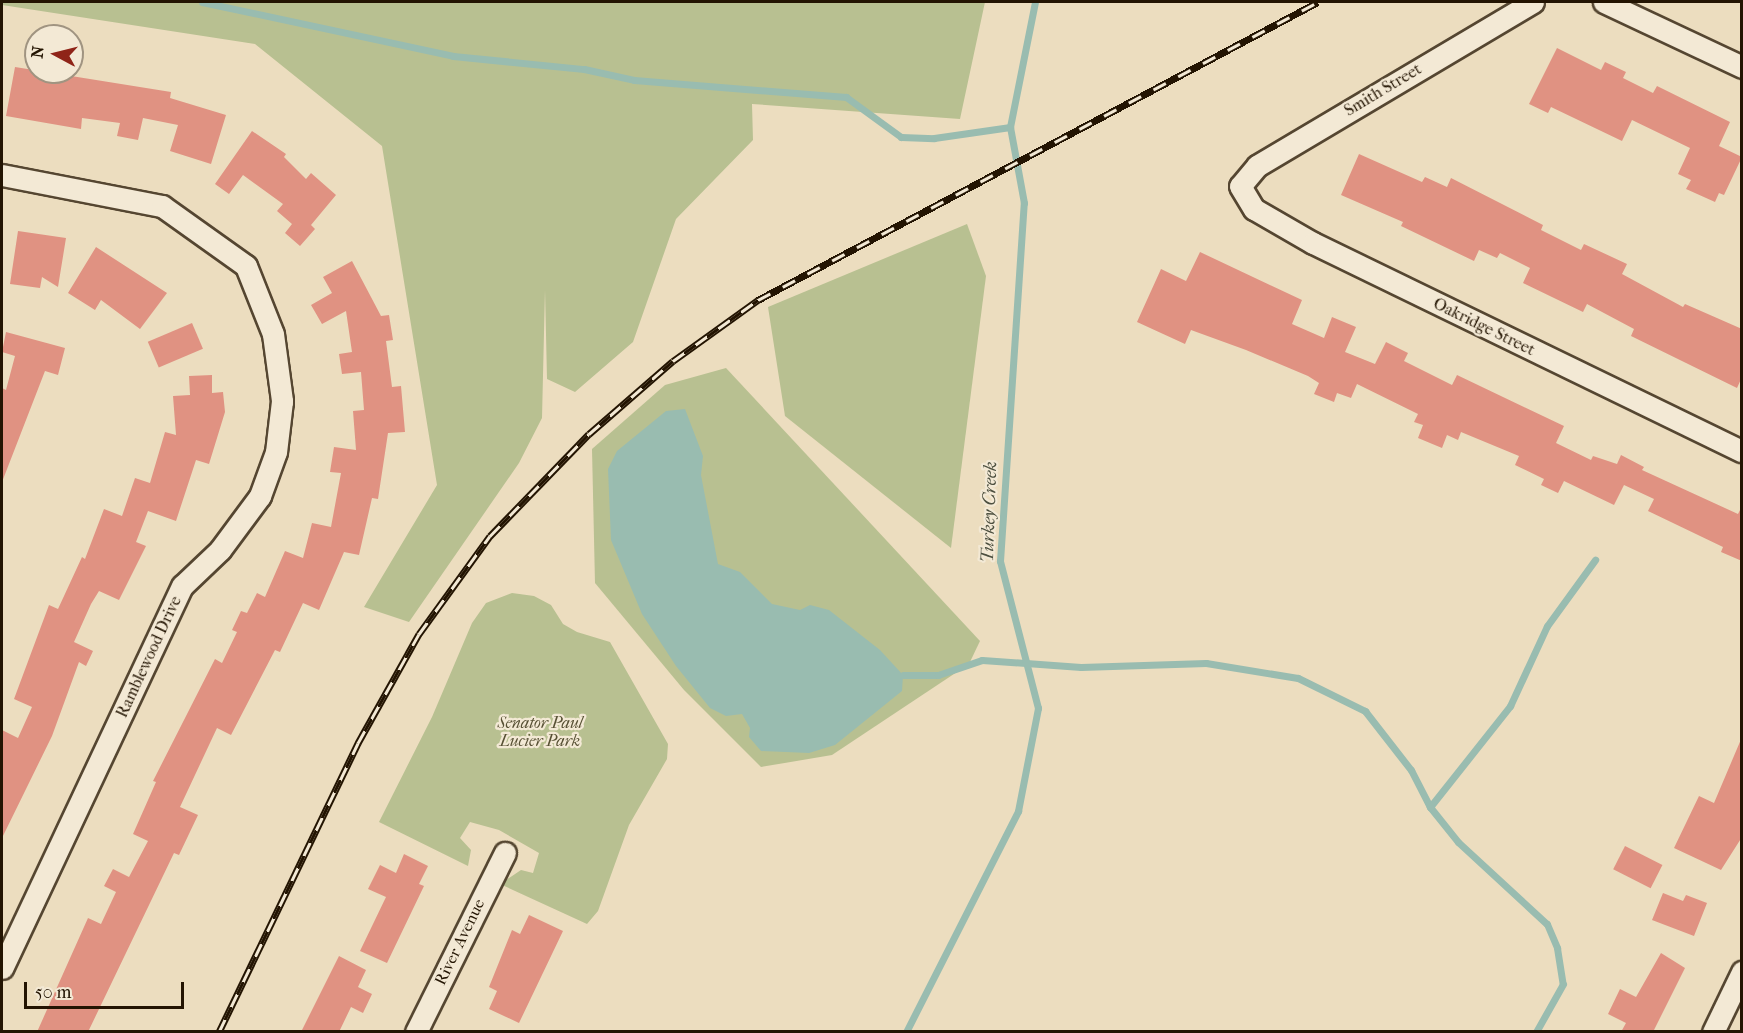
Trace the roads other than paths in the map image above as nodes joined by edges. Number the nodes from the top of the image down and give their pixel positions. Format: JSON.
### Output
{"nodes":[{"id":1,"x":1533,"y":2,"type":"edge"},
{"id":2,"x":1604,"y":2,"type":"edge"},
{"id":3,"x":1742,"y":67,"type":"edge"},
{"id":4,"x":2,"y":175,"type":"edge"},
{"id":5,"x":1240,"y":186,"type":"joint"},
{"id":6,"x":1742,"y":451,"type":"edge"},
{"id":7,"x":505,"y":853,"type":"dead end"},
{"id":8,"x":2,"y":968,"type":"edge"},
{"id":9,"x":1742,"y":972,"type":"edge"},
{"id":10,"x":416,"y":1032,"type":"edge"},
{"id":11,"x":1713,"y":1032,"type":"edge"}],
"edges":[{"from":1,"to":5,"type":"street","name":"Smith Street"},
{"from":2,"to":3,"type":"street"},
{"from":4,"to":8,"type":"street","name":"Ramblewood Drive"},
{"from":5,"to":6,"type":"street","name":"Oakridge Street"},
{"from":7,"to":10,"type":"street","name":"River Avenue"},
{"from":9,"to":11,"type":"street"}]}
